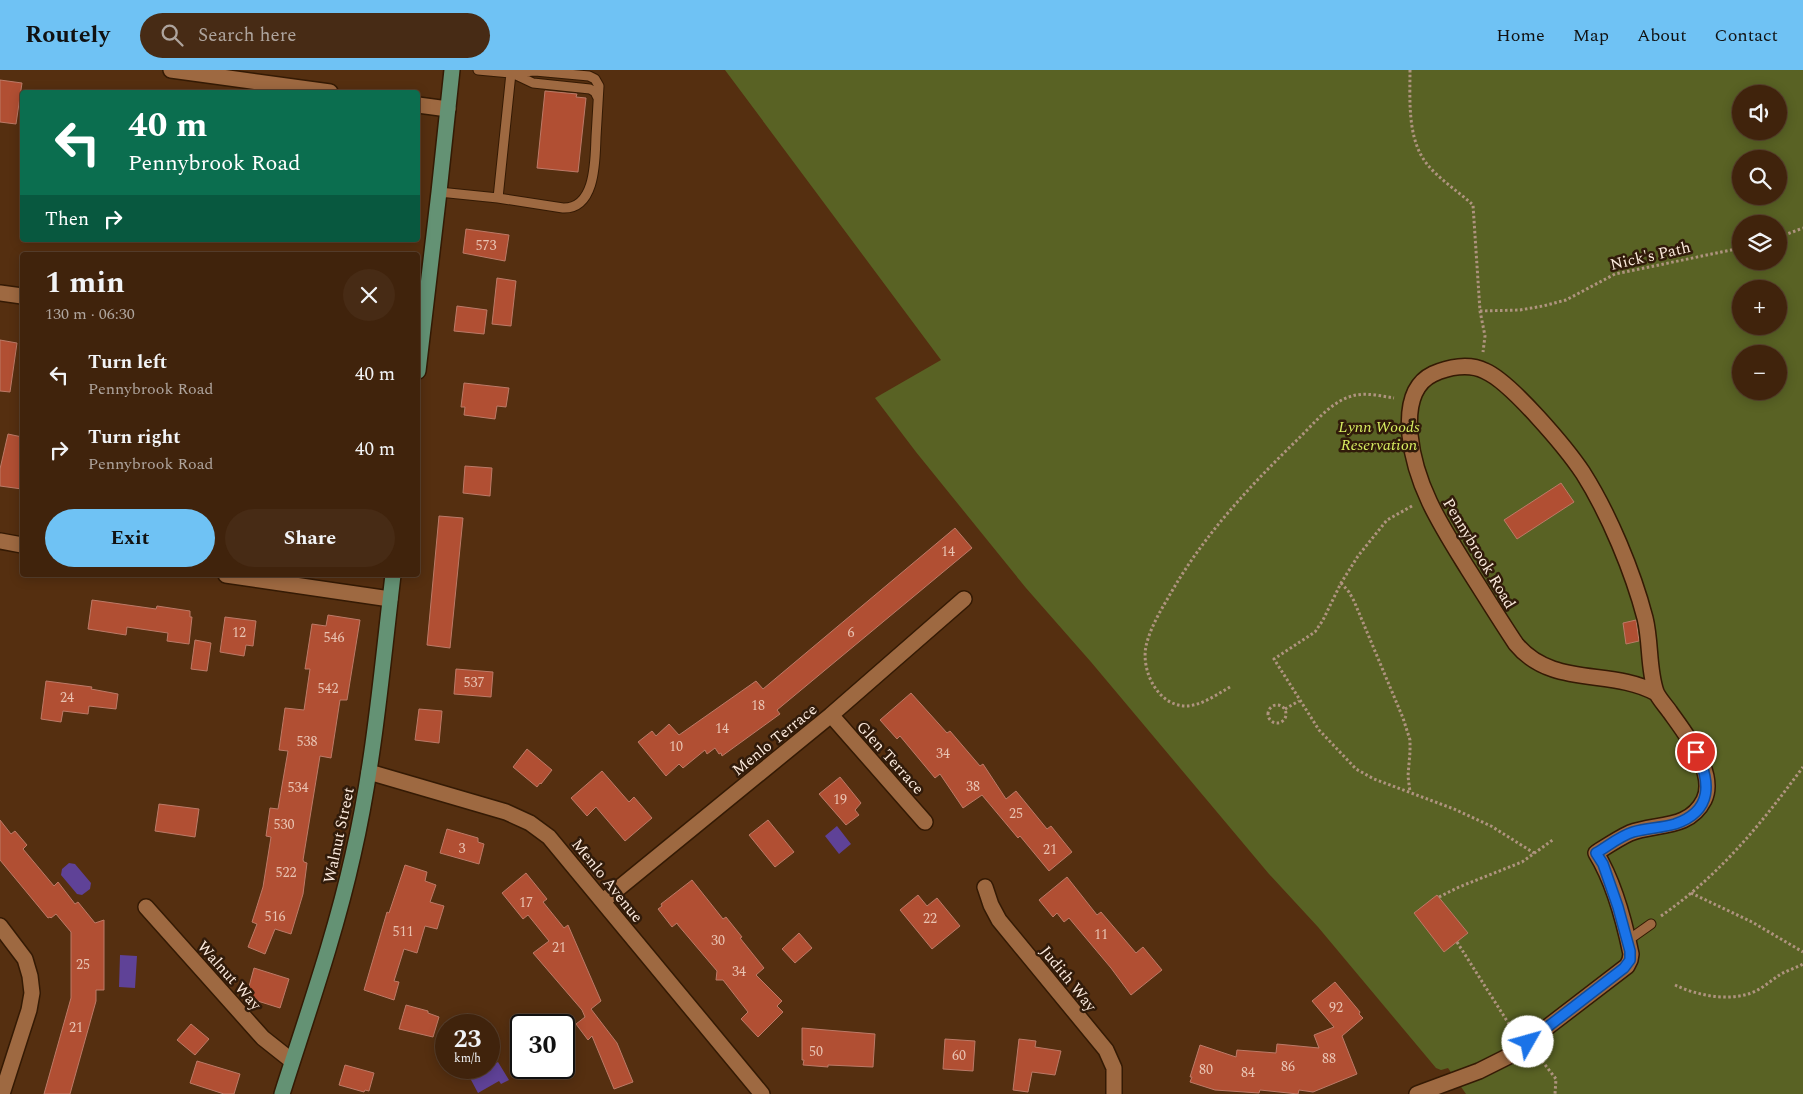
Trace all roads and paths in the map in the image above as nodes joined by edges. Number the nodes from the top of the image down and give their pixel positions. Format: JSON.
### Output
{"nodes":[{"id":1,"x":171,"y":70,"type":"edge"},
{"id":2,"x":452,"y":70,"type":"edge"},
{"id":3,"x":478,"y":70,"type":"edge"},
{"id":4,"x":1410,"y":70,"type":"edge"},
{"id":5,"x":511,"y":73,"type":"junction"},
{"id":6,"x":316,"y":90,"type":"edge"},
{"id":7,"x":420,"y":105,"type":"edge"},
{"id":8,"x":448,"y":109,"type":"junction"},
{"id":9,"x":439,"y":192,"type":"junction"},
{"id":10,"x":498,"y":198,"type":"junction"},
{"id":11,"x":1803,"y":228,"type":"edge"},
{"id":12,"x":1787,"y":234,"type":"edge"},
{"id":13,"x":1732,"y":250,"type":"edge"},
{"id":14,"x":0,"y":293,"type":"edge"},
{"id":15,"x":20,"y":296,"type":"edge"},
{"id":16,"x":1480,"y":311,"type":"junction"},
{"id":17,"x":420,"y":344,"type":"edge"},
{"id":18,"x":1481,"y":369,"type":"junction"},
{"id":19,"x":1412,"y":400,"type":"junction"},
{"id":20,"x":1427,"y":498,"type":"junction"},
{"id":21,"x":0,"y":542,"type":"edge"},
{"id":22,"x":20,"y":545,"type":"edge"},
{"id":23,"x":258,"y":577,"type":"edge"},
{"id":24,"x":393,"y":577,"type":"edge"},
{"id":25,"x":291,"y":579,"type":"edge"},
{"id":26,"x":1341,"y":583,"type":"junction"},
{"id":27,"x":390,"y":599,"type":"junction"},
{"id":28,"x":964,"y":599,"type":"dead end"},
{"id":29,"x":1230,"y":687,"type":"dead end"},
{"id":30,"x":1656,"y":693,"type":"junction"},
{"id":31,"x":1299,"y":701,"type":"junction"},
{"id":32,"x":1284,"y":709,"type":"junction"},
{"id":33,"x":831,"y":715,"type":"junction"},
{"id":34,"x":1803,"y":767,"type":"edge"},
{"id":35,"x":369,"y":772,"type":"junction"},
{"id":36,"x":1410,"y":792,"type":"junction"},
{"id":37,"x":925,"y":822,"type":"dead end"},
{"id":38,"x":1554,"y":839,"type":"dead end"},
{"id":39,"x":1534,"y":853,"type":"junction"},
{"id":40,"x":985,"y":887,"type":"dead end"},
{"id":41,"x":1691,"y":893,"type":"junction"},
{"id":42,"x":1439,"y":897,"type":"dead end"},
{"id":43,"x":603,"y":901,"type":"junction"},
{"id":44,"x":146,"y":906,"type":"dead end"},
{"id":45,"x":1652,"y":924,"type":"joint"},
{"id":46,"x":0,"y":926,"type":"edge"},
{"id":47,"x":1627,"y":941,"type":"junction"},
{"id":48,"x":1457,"y":942,"type":"dead end"},
{"id":49,"x":1803,"y":952,"type":"edge"},
{"id":50,"x":1803,"y":964,"type":"edge"},
{"id":51,"x":1675,"y":985,"type":"dead end"},
{"id":52,"x":1525,"y":1044,"type":"junction"},
{"id":53,"x":292,"y":1061,"type":"junction"},
{"id":54,"x":2,"y":1094,"type":"edge"},
{"id":55,"x":282,"y":1094,"type":"edge"},
{"id":56,"x":762,"y":1094,"type":"edge"},
{"id":57,"x":1114,"y":1094,"type":"edge"},
{"id":58,"x":1417,"y":1094,"type":"edge"},
{"id":59,"x":1555,"y":1094,"type":"edge"}],
"edges":[{"from":1,"to":6,"type":"street"},
{"from":2,"to":8,"type":"main road"},
{"from":3,"to":5,"type":"lane"},
{"from":4,"to":16,"type":"path"},
{"from":5,"to":10,"type":"lane"},
{"from":5,"to":10,"type":"lane"},
{"from":7,"to":8,"type":"street"},
{"from":8,"to":9,"type":"main road"},
{"from":9,"to":10,"type":"lane"},
{"from":9,"to":17,"type":"main road"},
{"from":11,"to":12,"type":"path"},
{"from":13,"to":16,"type":"path","name":"Nick's Path"},
{"from":14,"to":15,"type":"street"},
{"from":16,"to":18,"type":"path"},
{"from":18,"to":19,"type":"street","name":"Pennybrook Road"},
{"from":18,"to":30,"type":"street","name":"Pennybrook Road"},
{"from":19,"to":20,"type":"street","name":"Pennybrook Road"},
{"from":19,"to":29,"type":"path"},
{"from":20,"to":26,"type":"path"},
{"from":20,"to":30,"type":"street","name":"Pennybrook Road"},
{"from":21,"to":22,"type":"street"},
{"from":23,"to":25,"type":"street"},
{"from":24,"to":27,"type":"main road","name":"Walnut Street"},
{"from":25,"to":27,"type":"street"},
{"from":26,"to":31,"type":"path"},
{"from":26,"to":36,"type":"path"},
{"from":27,"to":35,"type":"main road","name":"Walnut Street"},
{"from":28,"to":33,"type":"street","name":"Menlo Terrace"},
{"from":30,"to":47,"type":"street","name":"Pennybrook Road"},
{"from":31,"to":32,"type":"path"},
{"from":31,"to":36,"type":"path"},
{"from":32,"to":32,"type":"path"},
{"from":33,"to":37,"type":"street","name":"Glen Terrace"},
{"from":33,"to":43,"type":"street","name":"Menlo Terrace"},
{"from":34,"to":41,"type":"path"},
{"from":35,"to":43,"type":"street","name":"Menlo Avenue"},
{"from":35,"to":53,"type":"main road","name":"Walnut Street"},
{"from":36,"to":39,"type":"path"},
{"from":38,"to":39,"type":"path"},
{"from":39,"to":42,"type":"path"},
{"from":40,"to":57,"type":"street","name":"Judith Way"},
{"from":41,"to":45,"type":"path"},
{"from":41,"to":49,"type":"path"},
{"from":43,"to":56,"type":"street","name":"Menlo Avenue"},
{"from":44,"to":53,"type":"street","name":"Walnut Way"},
{"from":45,"to":47,"type":"lane"},
{"from":46,"to":54,"type":"street"},
{"from":47,"to":52,"type":"street","name":"Pennybrook Road"},
{"from":48,"to":52,"type":"path"},
{"from":50,"to":51,"type":"path"},
{"from":52,"to":58,"type":"street","name":"Pennybrook Road"},
{"from":52,"to":59,"type":"path"},
{"from":53,"to":55,"type":"main road","name":"Walnut Street"}]}
